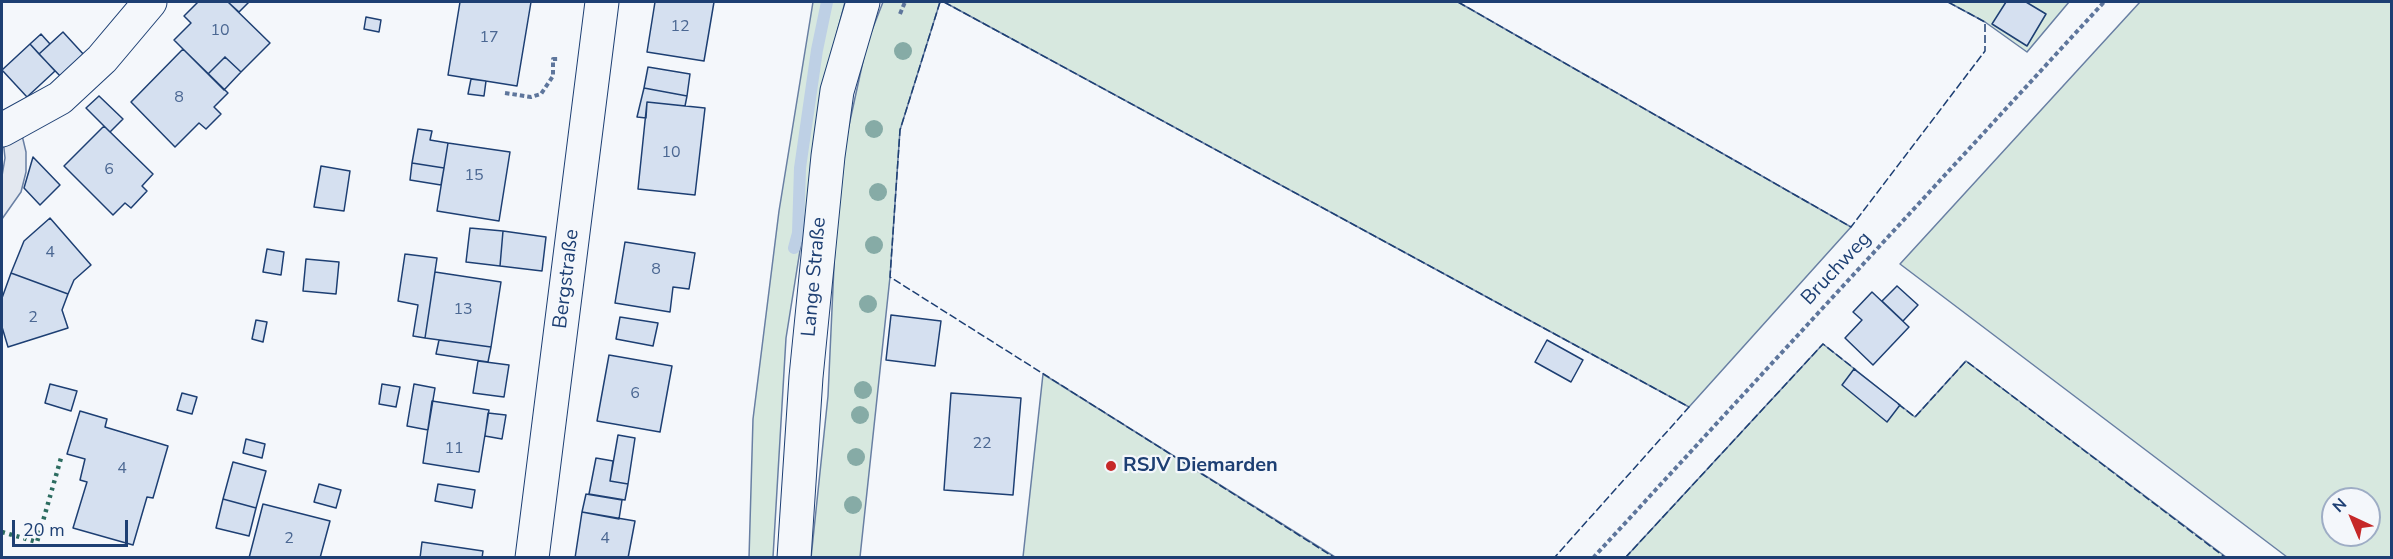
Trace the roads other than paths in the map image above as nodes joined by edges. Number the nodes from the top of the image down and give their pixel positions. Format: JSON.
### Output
{"nodes":[{"id":1,"x":150,"y":2,"type":"edge"},
{"id":2,"x":602,"y":2,"type":"edge"},
{"id":3,"x":863,"y":2,"type":"edge"},
{"id":4,"x":2,"y":130,"type":"edge"},
{"id":5,"x":532,"y":558,"type":"edge"},
{"id":6,"x":794,"y":558,"type":"edge"}],
"edges":[{"from":1,"to":4,"type":"street"},
{"from":2,"to":5,"type":"street","name":"Bergstraße"},
{"from":3,"to":6,"type":"street","name":"Lange Straße"}]}
